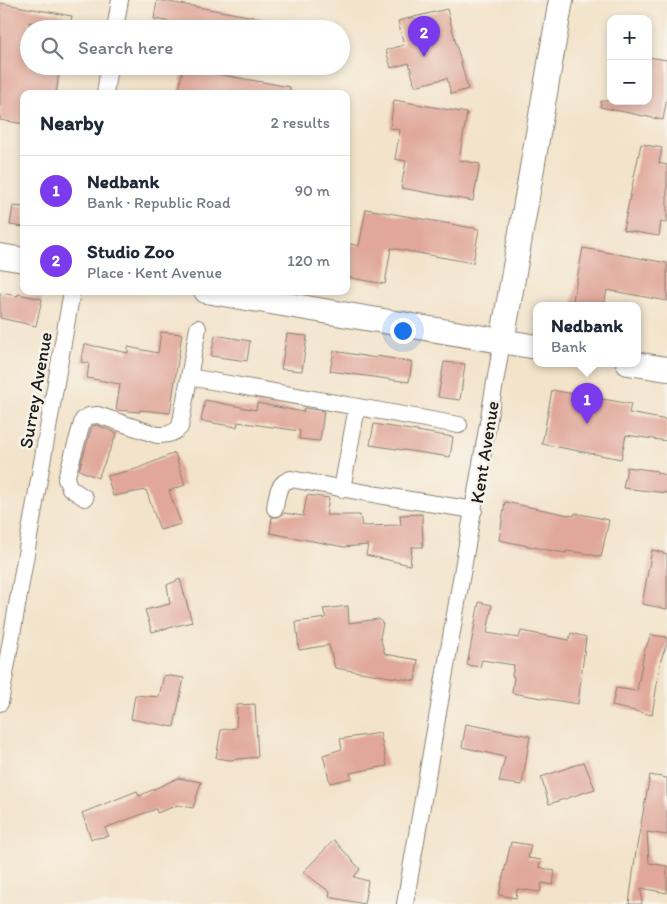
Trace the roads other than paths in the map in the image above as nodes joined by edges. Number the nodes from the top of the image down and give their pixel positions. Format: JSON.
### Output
{"nodes":[{"id":1,"x":120,"y":0,"type":"edge"},
{"id":2,"x":562,"y":0,"type":"edge"},
{"id":3,"x":117,"y":20,"type":"edge"},
{"id":4,"x":108,"y":75,"type":"edge"},
{"id":5,"x":106,"y":90,"type":"edge"},
{"id":6,"x":0,"y":256,"type":"edge"},
{"id":7,"x":20,"y":259,"type":"edge"},
{"id":8,"x":71,"y":295,"type":"edge"},
{"id":9,"x":229,"y":295,"type":"edge"},
{"id":10,"x":198,"y":328,"type":"dead end"},
{"id":11,"x":502,"y":342,"type":"junction"},
{"id":12,"x":533,"y":346,"type":"edge"},
{"id":13,"x":641,"y":365,"type":"edge"},
{"id":14,"x":667,"y":370,"type":"edge"},
{"id":15,"x":189,"y":377,"type":"junction"},
{"id":16,"x":357,"y":407,"type":"junction"},
{"id":17,"x":459,"y":425,"type":"dead end"},
{"id":18,"x":342,"y":489,"type":"junction"},
{"id":19,"x":85,"y":498,"type":"dead end"},
{"id":20,"x":275,"y":508,"type":"dead end"},
{"id":21,"x":474,"y":510,"type":"junction"},
{"id":22,"x":0,"y":703,"type":"edge"},
{"id":23,"x":405,"y":904,"type":"edge"}],
"edges":[{"from":1,"to":3,"type":"street"},
{"from":2,"to":11,"type":"main road","name":"Kent Avenue"},
{"from":4,"to":5,"type":"street"},
{"from":6,"to":7,"type":"main road"},
{"from":8,"to":22,"type":"street","name":"Surrey Avenue"},
{"from":9,"to":11,"type":"main road"},
{"from":10,"to":15,"type":"street"},
{"from":11,"to":12,"type":"main road"},
{"from":11,"to":21,"type":"street","name":"Kent Avenue"},
{"from":13,"to":14,"type":"main road"},
{"from":15,"to":16,"type":"street"},
{"from":15,"to":19,"type":"street"},
{"from":16,"to":17,"type":"street"},
{"from":16,"to":18,"type":"street"},
{"from":18,"to":20,"type":"street"},
{"from":18,"to":21,"type":"street"},
{"from":21,"to":23,"type":"street","name":"Kent Avenue"}]}
